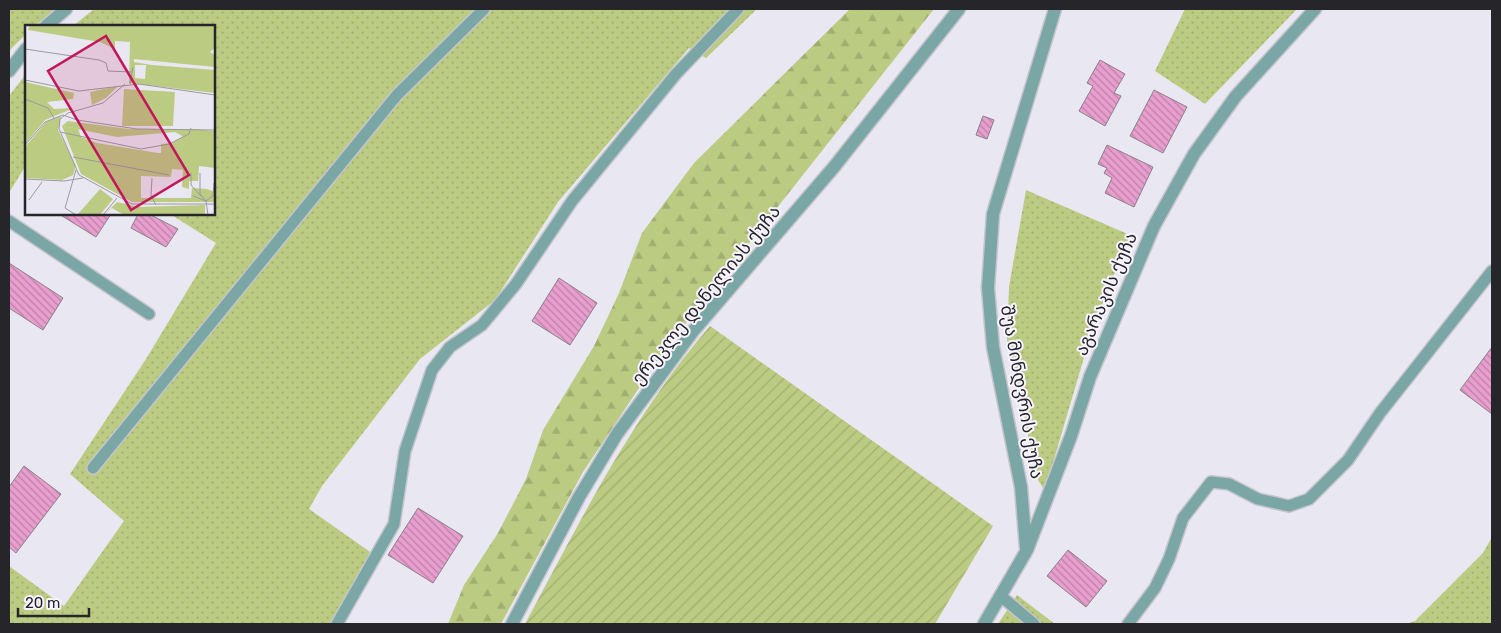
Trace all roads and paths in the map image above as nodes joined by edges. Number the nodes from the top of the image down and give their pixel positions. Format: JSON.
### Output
{"nodes":[{"id":1,"x":66,"y":9,"type":"edge"},
{"id":2,"x":484,"y":9,"type":"edge"},
{"id":3,"x":738,"y":9,"type":"edge"},
{"id":4,"x":959,"y":9,"type":"edge"},
{"id":5,"x":1055,"y":9,"type":"edge"},
{"id":6,"x":1315,"y":9,"type":"edge"},
{"id":7,"x":47,"y":25,"type":"edge"},
{"id":8,"x":25,"y":50,"type":"edge"},
{"id":9,"x":9,"y":71,"type":"edge"},
{"id":10,"x":9,"y":221,"type":"edge"},
{"id":11,"x":1492,"y":271,"type":"edge"},
{"id":12,"x":149,"y":314,"type":"dead end"},
{"id":13,"x":93,"y":468,"type":"dead end"},
{"id":14,"x":1027,"y":550,"type":"junction"},
{"id":15,"x":1002,"y":597,"type":"junction"},
{"id":16,"x":337,"y":624,"type":"edge"},
{"id":17,"x":512,"y":624,"type":"edge"},
{"id":18,"x":984,"y":624,"type":"edge"},
{"id":19,"x":1034,"y":624,"type":"edge"},
{"id":20,"x":1128,"y":624,"type":"edge"}],
"edges":[{"from":1,"to":7,"type":"street"},
{"from":2,"to":13,"type":"lane"},
{"from":3,"to":16,"type":"lane"},
{"from":4,"to":17,"type":"street","name":"ერეკლე დანელიას ქუჩა"},
{"from":5,"to":14,"type":"street","name":"შუა მინდვრის ქუჩა"},
{"from":6,"to":14,"type":"street","name":"აგარაკის ქუჩა"},
{"from":8,"to":9,"type":"street"},
{"from":10,"to":12,"type":"lane"},
{"from":11,"to":20,"type":"lane"},
{"from":14,"to":15,"type":"street","name":"აგარაკის ქუჩა"},
{"from":15,"to":18,"type":"street","name":"აგარაკის ქუჩა"},
{"from":15,"to":19,"type":"lane"}]}
